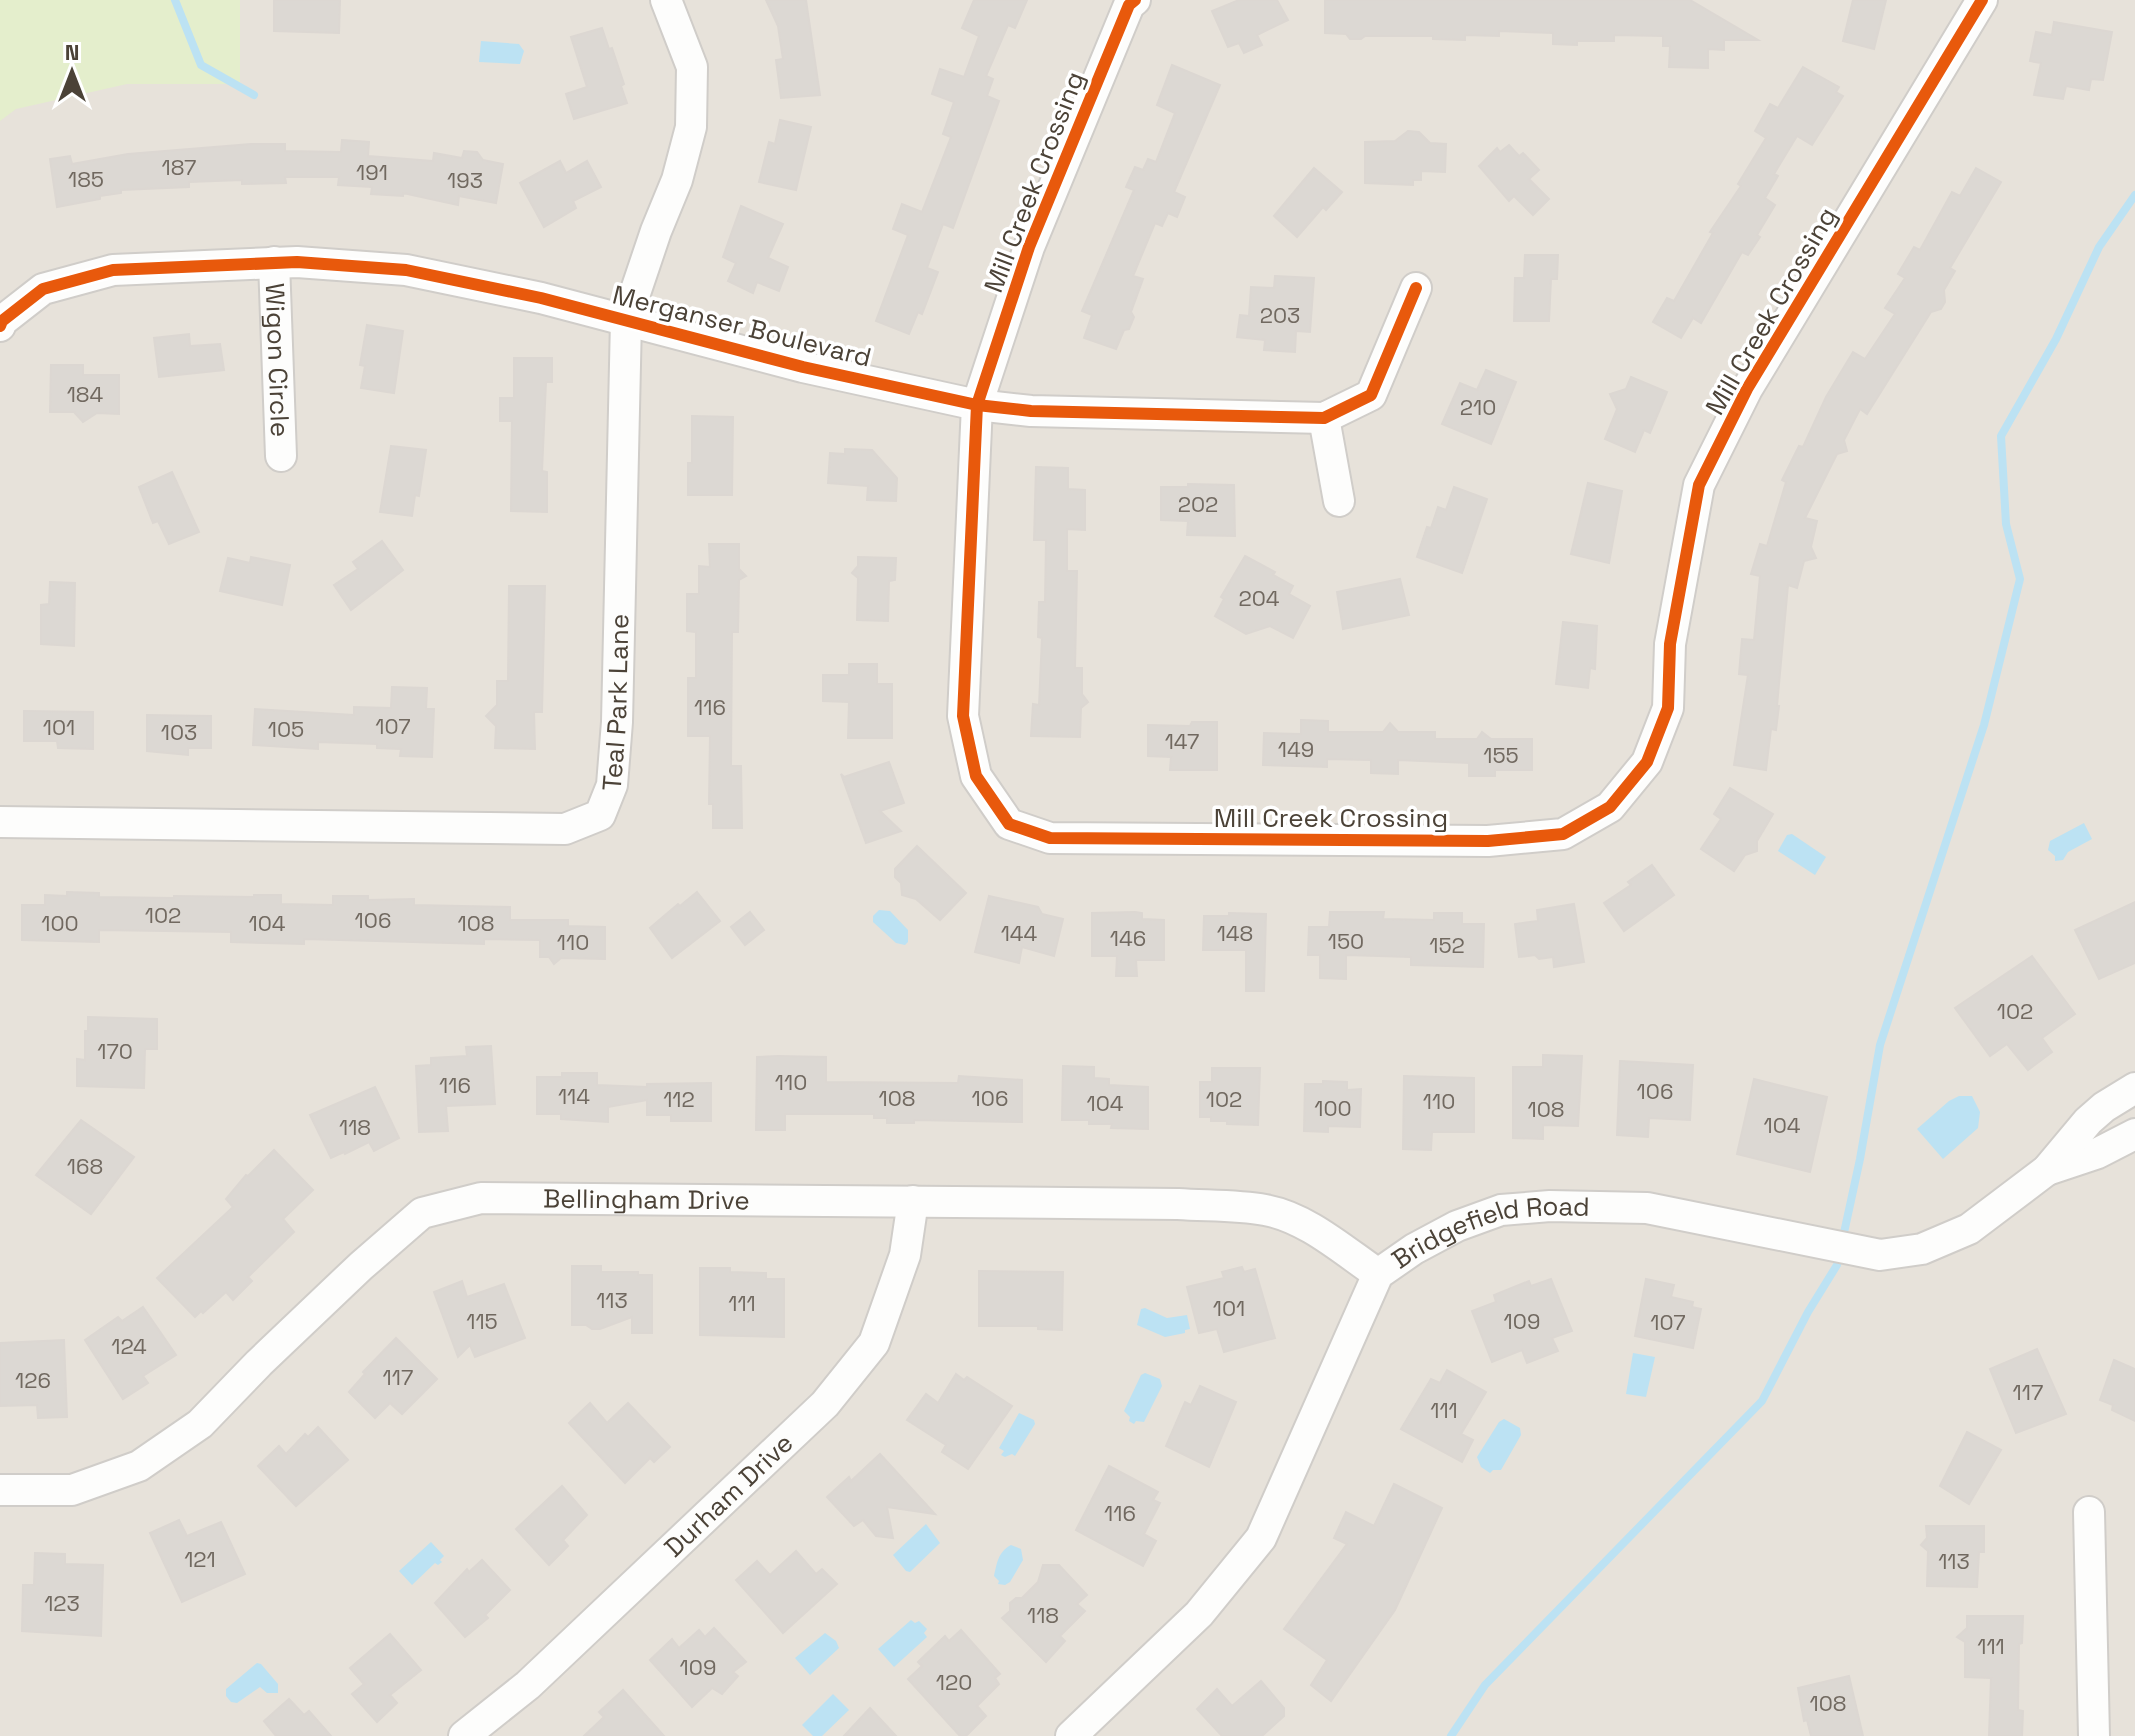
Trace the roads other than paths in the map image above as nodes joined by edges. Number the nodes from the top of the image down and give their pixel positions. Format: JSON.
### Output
{"nodes":[{"id":1,"x":666,"y":0,"type":"edge"},
{"id":2,"x":1135,"y":0,"type":"edge"},
{"id":3,"x":1982,"y":0,"type":"edge"},
{"id":4,"x":274,"y":262,"type":"junction"},
{"id":5,"x":1416,"y":288,"type":"dead end"},
{"id":6,"x":626,"y":320,"type":"junction"},
{"id":7,"x":0,"y":326,"type":"edge"},
{"id":8,"x":977,"y":405,"type":"junction"},
{"id":9,"x":1324,"y":418,"type":"junction"},
{"id":10,"x":281,"y":456,"type":"dead end"},
{"id":11,"x":1339,"y":501,"type":"dead end"},
{"id":12,"x":0,"y":822,"type":"edge"},
{"id":13,"x":2135,"y":1088,"type":"edge"},
{"id":14,"x":2135,"y":1134,"type":"edge"},
{"id":15,"x":2047,"y":1170,"type":"junction"},
{"id":16,"x":913,"y":1201,"type":"junction"},
{"id":17,"x":1378,"y":1274,"type":"junction"},
{"id":18,"x":0,"y":1490,"type":"edge"},
{"id":19,"x":2089,"y":1512,"type":"dead end"},
{"id":20,"x":464,"y":1736,"type":"edge"},
{"id":21,"x":1071,"y":1736,"type":"edge"},
{"id":22,"x":2094,"y":1736,"type":"edge"}],
"edges":[{"from":1,"to":6,"type":"street","name":"Teal Park Lane"},
{"from":2,"to":8,"type":"street","name":"Mill Creek Crossing"},
{"from":3,"to":8,"type":"street","name":"Mill Creek Crossing"},
{"from":4,"to":6,"type":"street","name":"Merganser Boulevard"},
{"from":4,"to":7,"type":"street","name":"Merganser Boulevard"},
{"from":4,"to":10,"type":"street","name":"Wigon Circle"},
{"from":5,"to":9,"type":"street","name":"Merganser Boulevard"},
{"from":6,"to":8,"type":"street","name":"Merganser Boulevard"},
{"from":6,"to":12,"type":"street","name":"Teal Park Lane"},
{"from":8,"to":9,"type":"street","name":"Merganser Boulevard"},
{"from":9,"to":11,"type":"street"},
{"from":13,"to":15,"type":"street","name":"Bridgefield Road"},
{"from":14,"to":15,"type":"street","name":"Bridgefield Road"},
{"from":15,"to":17,"type":"street","name":"Bridgefield Road"},
{"from":16,"to":17,"type":"street","name":"Bellingham Drive"},
{"from":16,"to":18,"type":"street","name":"Bellingham Drive"},
{"from":16,"to":20,"type":"street","name":"Durham Drive"},
{"from":17,"to":21,"type":"street","name":"Bridgefield Road"},
{"from":19,"to":22,"type":"street"}]}
